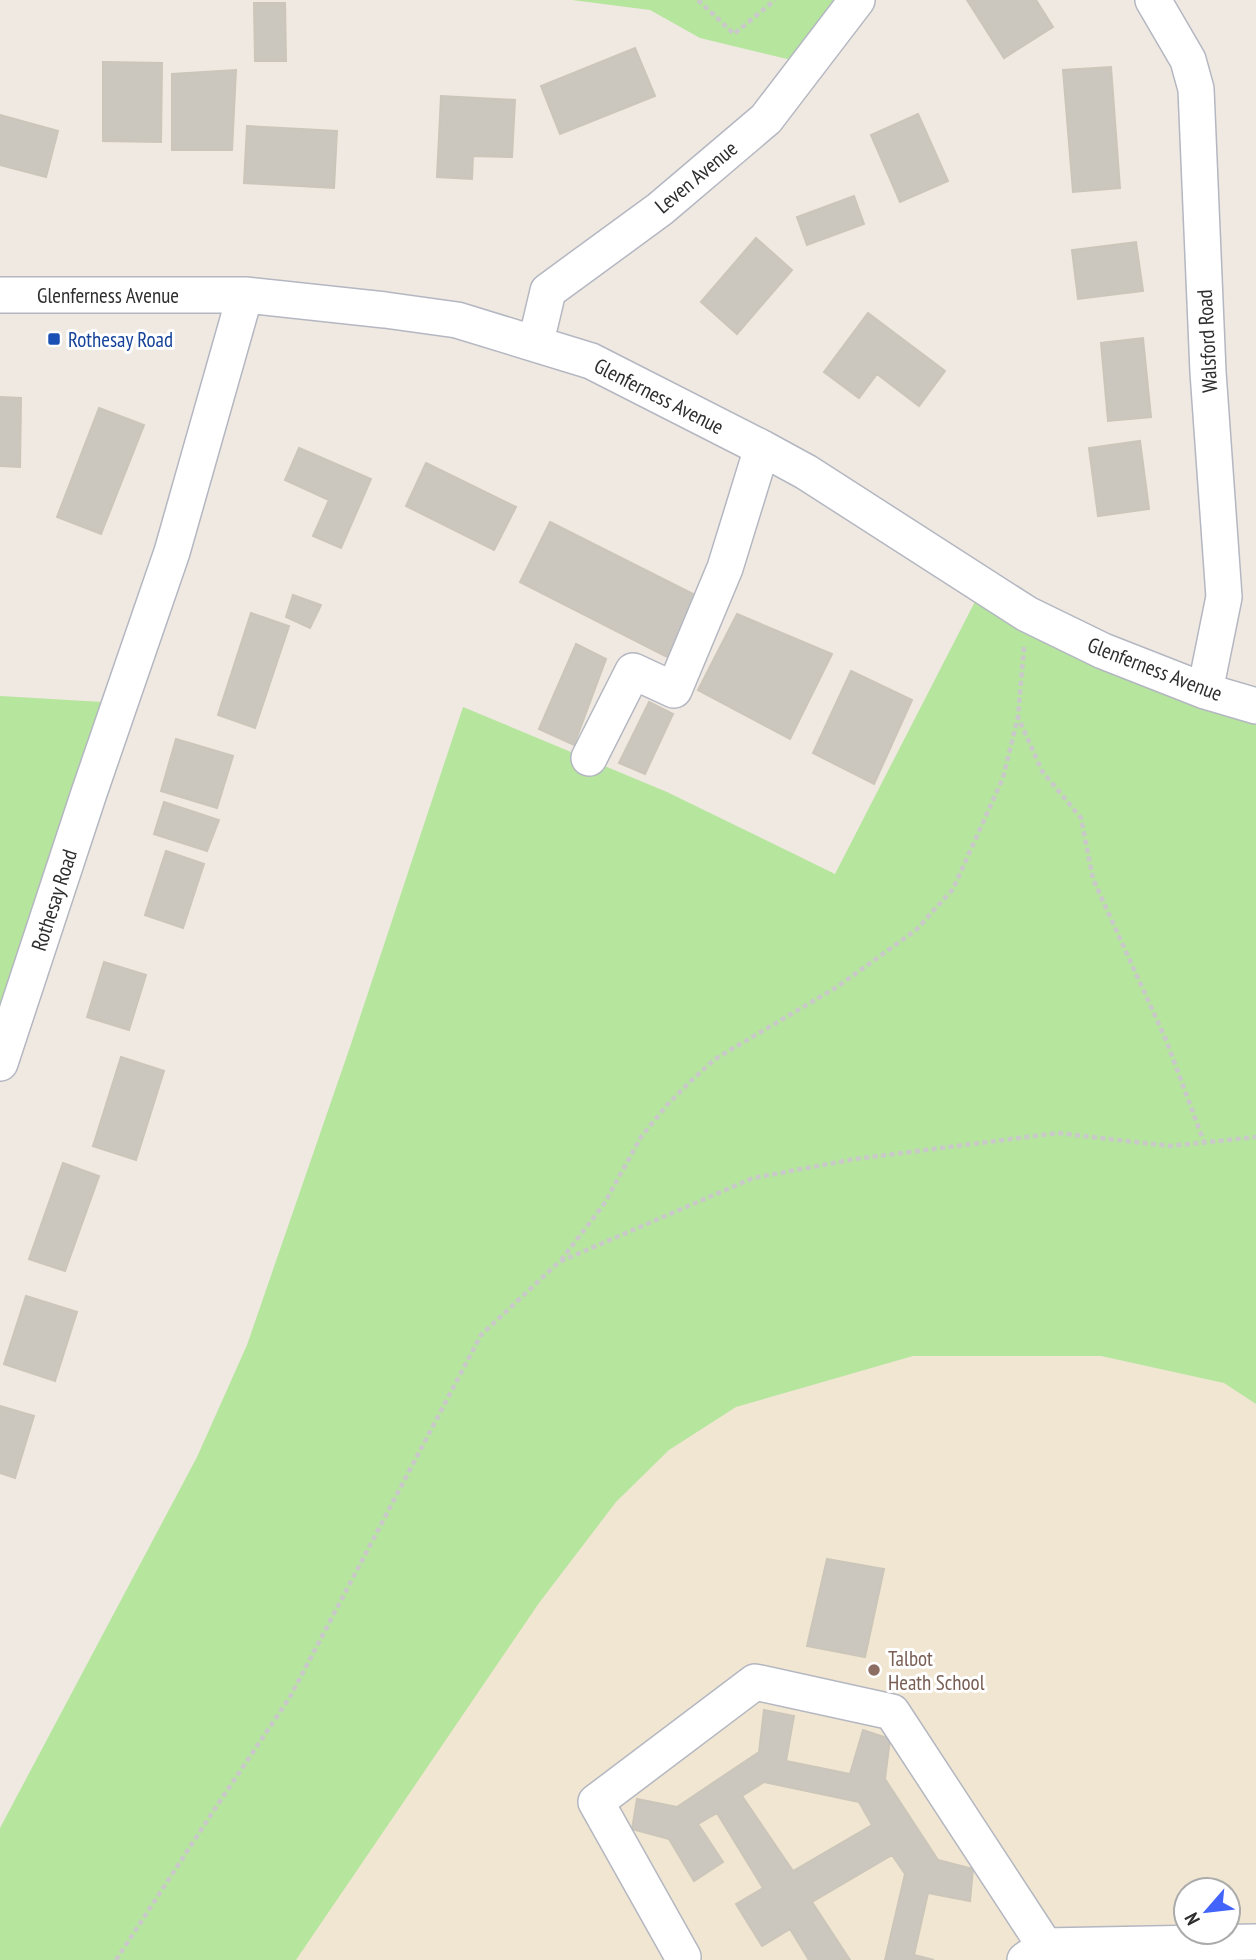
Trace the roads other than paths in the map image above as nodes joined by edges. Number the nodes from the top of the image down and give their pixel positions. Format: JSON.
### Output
{"nodes":[{"id":1,"x":857,"y":0,"type":"edge"},
{"id":2,"x":1153,"y":0,"type":"edge"},
{"id":3,"x":0,"y":295,"type":"edge"},
{"id":4,"x":245,"y":295,"type":"junction"},
{"id":5,"x":533,"y":342,"type":"junction"},
{"id":6,"x":762,"y":448,"type":"junction"},
{"id":7,"x":1205,"y":691,"type":"junction"},
{"id":8,"x":1256,"y":706,"type":"edge"},
{"id":9,"x":589,"y":758,"type":"dead end"},
{"id":10,"x":0,"y":1063,"type":"edge"},
{"id":11,"x":1256,"y":1942,"type":"edge"},
{"id":12,"x":1035,"y":1953,"type":"edge"},
{"id":13,"x":682,"y":1959,"type":"edge"}],
"edges":[{"from":1,"to":5,"type":"street","name":"Leven Avenue"},
{"from":2,"to":7,"type":"street","name":"Walsford Road"},
{"from":3,"to":4,"type":"street","name":"Glenferness Avenue"},
{"from":4,"to":5,"type":"street","name":"Glenferness Avenue"},
{"from":4,"to":10,"type":"street","name":"Rothesay Road"},
{"from":5,"to":6,"type":"street","name":"Glenferness Avenue"},
{"from":6,"to":7,"type":"street","name":"Glenferness Avenue"},
{"from":6,"to":9,"type":"street"},
{"from":7,"to":8,"type":"street","name":"Glenferness Avenue"},
{"from":11,"to":12,"type":"street"},
{"from":12,"to":13,"type":"street"}]}
